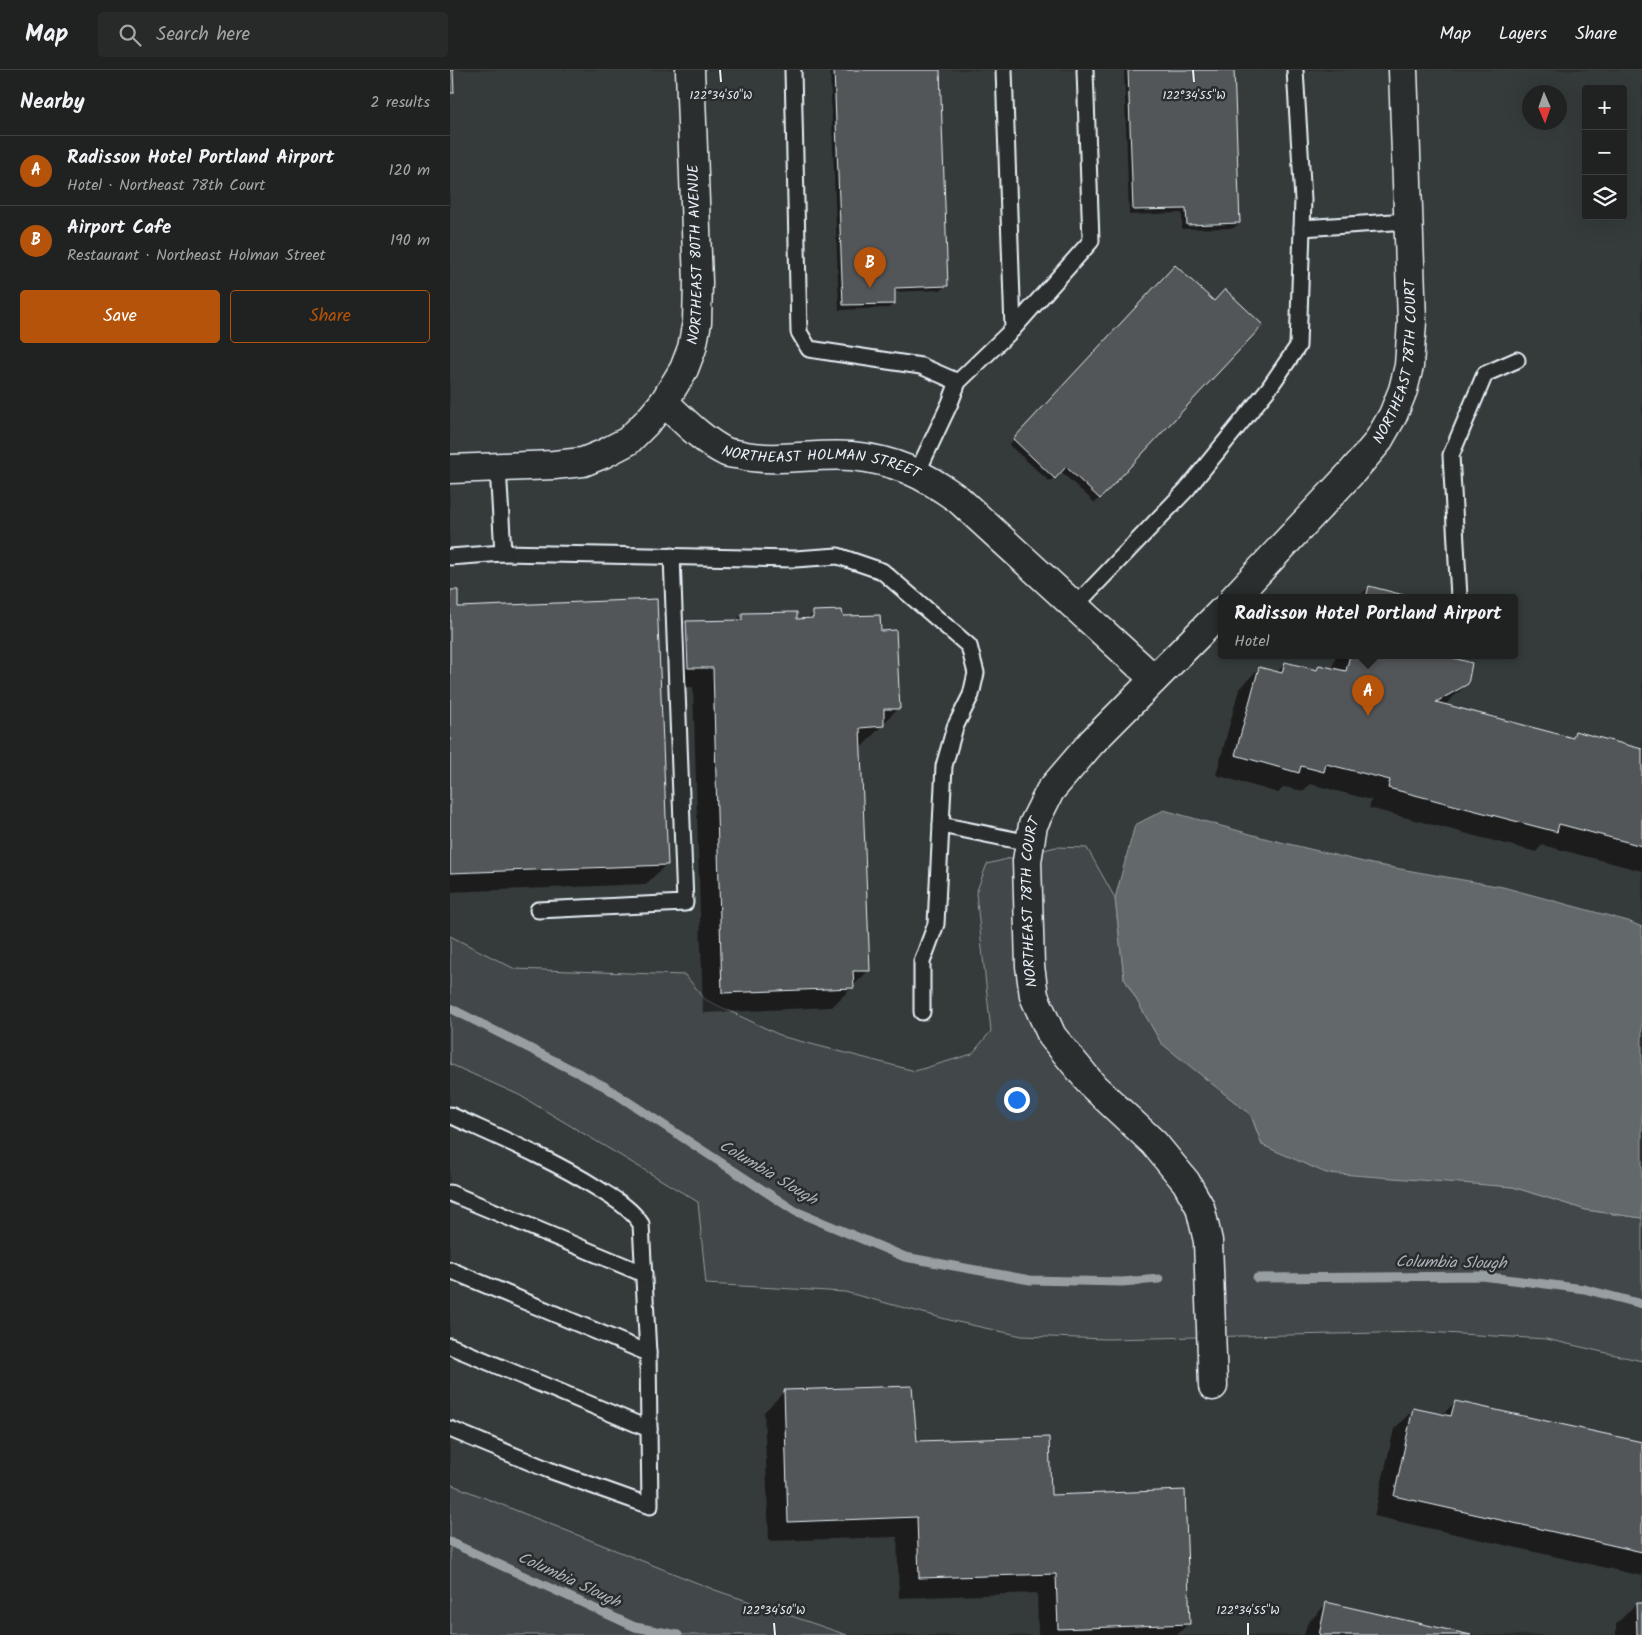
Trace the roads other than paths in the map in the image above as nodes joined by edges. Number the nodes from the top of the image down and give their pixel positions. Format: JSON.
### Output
{"nodes":[{"id":1,"x":690,"y":70,"type":"edge"},
{"id":2,"x":793,"y":70,"type":"edge"},
{"id":3,"x":1004,"y":70,"type":"edge"},
{"id":4,"x":1085,"y":70,"type":"edge"},
{"id":5,"x":1295,"y":70,"type":"edge"},
{"id":6,"x":1403,"y":70,"type":"edge"},
{"id":7,"x":1408,"y":221,"type":"junction"},
{"id":8,"x":1302,"y":228,"type":"junction"},
{"id":9,"x":1014,"y":329,"type":"junction"},
{"id":10,"x":1517,"y":360,"type":"dead end"},
{"id":11,"x":958,"y":382,"type":"junction"},
{"id":12,"x":664,"y":402,"type":"junction"},
{"id":13,"x":498,"y":467,"type":"junction"},
{"id":14,"x":450,"y":469,"type":"edge"},
{"id":15,"x":917,"y":473,"type":"junction"},
{"id":16,"x":503,"y":553,"type":"junction"},
{"id":17,"x":672,"y":556,"type":"junction"},
{"id":18,"x":450,"y":557,"type":"edge"},
{"id":19,"x":1238,"y":594,"type":"edge"},
{"id":20,"x":1459,"y":594,"type":"edge"},
{"id":21,"x":1075,"y":606,"type":"junction"},
{"id":22,"x":1218,"y":615,"type":"edge"},
{"id":23,"x":1154,"y":679,"type":"junction"},
{"id":24,"x":942,"y":825,"type":"junction"},
{"id":25,"x":1030,"y":843,"type":"junction"},
{"id":26,"x":538,"y":910,"type":"dead end"},
{"id":27,"x":922,"y":1012,"type":"dead end"},
{"id":28,"x":450,"y":1116,"type":"edge"},
{"id":29,"x":450,"y":1192,"type":"edge"},
{"id":30,"x":450,"y":1270,"type":"edge"},
{"id":31,"x":644,"y":1274,"type":"junction"},
{"id":32,"x":450,"y":1346,"type":"edge"},
{"id":33,"x":648,"y":1353,"type":"junction"},
{"id":34,"x":1213,"y":1386,"type":"dead end"},
{"id":35,"x":450,"y":1429,"type":"edge"},
{"id":36,"x":649,"y":1429,"type":"junction"}],
"edges":[{"from":1,"to":12,"type":"street","name":"NORTHEAST 80TH AVENUE"},
{"from":2,"to":11,"type":"lane"},
{"from":3,"to":9,"type":"lane"},
{"from":4,"to":9,"type":"lane"},
{"from":5,"to":8,"type":"lane"},
{"from":6,"to":7,"type":"street","name":"NORTHEAST 78TH COURT"},
{"from":7,"to":8,"type":"lane"},
{"from":7,"to":19,"type":"street","name":"NORTHEAST 78TH COURT"},
{"from":8,"to":21,"type":"lane"},
{"from":9,"to":11,"type":"lane"},
{"from":10,"to":20,"type":"lane"},
{"from":11,"to":15,"type":"lane"},
{"from":12,"to":13,"type":"street"},
{"from":12,"to":15,"type":"street","name":"NORTHEAST HOLMAN STREET"},
{"from":13,"to":14,"type":"street"},
{"from":13,"to":16,"type":"lane"},
{"from":15,"to":21,"type":"street","name":"NORTHEAST HOLMAN STREET"},
{"from":16,"to":17,"type":"lane"},
{"from":16,"to":18,"type":"lane"},
{"from":17,"to":24,"type":"lane"},
{"from":17,"to":26,"type":"lane"},
{"from":21,"to":23,"type":"street","name":"NORTHEAST HOLMAN STREET"},
{"from":22,"to":23,"type":"street","name":"NORTHEAST 78TH COURT"},
{"from":23,"to":25,"type":"street","name":"NORTHEAST 78TH COURT"},
{"from":24,"to":25,"type":"lane"},
{"from":24,"to":27,"type":"lane"},
{"from":25,"to":34,"type":"street","name":"NORTHEAST 78TH COURT"},
{"from":28,"to":31,"type":"lane"},
{"from":29,"to":31,"type":"lane"},
{"from":30,"to":33,"type":"lane"},
{"from":31,"to":33,"type":"lane"},
{"from":32,"to":36,"type":"lane"},
{"from":33,"to":36,"type":"lane"},
{"from":35,"to":36,"type":"lane"}]}
